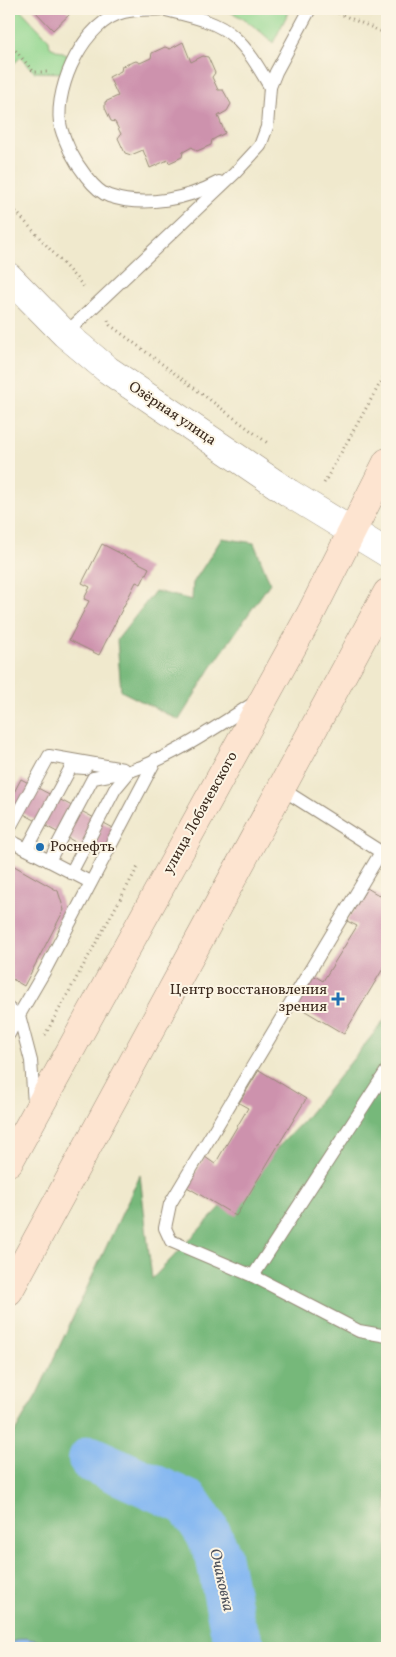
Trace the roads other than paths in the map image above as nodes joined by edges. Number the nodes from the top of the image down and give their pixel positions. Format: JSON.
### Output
{"nodes":[{"id":1,"x":162,"y":9,"type":"edge"},
{"id":2,"x":310,"y":9,"type":"edge"},
{"id":3,"x":270,"y":87,"type":"junction"},
{"id":4,"x":235,"y":173,"type":"junction"},
{"id":5,"x":9,"y":277,"type":"edge"},
{"id":6,"x":65,"y":334,"type":"junction"},
{"id":7,"x":387,"y":462,"type":"edge"},
{"id":8,"x":350,"y":531,"type":"junction"},
{"id":9,"x":387,"y":552,"type":"edge"},
{"id":10,"x":387,"y":593,"type":"edge"},
{"id":11,"x":265,"y":696,"type":"junction"},
{"id":12,"x":156,"y":759,"type":"junction"},
{"id":13,"x":130,"y":771,"type":"junction"},
{"id":14,"x":282,"y":789,"type":"junction"},
{"id":15,"x":9,"y":829,"type":"edge"},
{"id":16,"x":9,"y":840,"type":"edge"},
{"id":17,"x":27,"y":849,"type":"junction"},
{"id":18,"x":384,"y":854,"type":"edge"},
{"id":19,"x":49,"y":861,"type":"junction"},
{"id":20,"x":71,"y":873,"type":"junction"},
{"id":21,"x":90,"y":882,"type":"junction"},
{"id":22,"x":14,"y":1012,"type":"edge"},
{"id":23,"x":9,"y":1034,"type":"edge"},
{"id":24,"x":387,"y":1070,"type":"edge"},
{"id":25,"x":35,"y":1114,"type":"junction"},
{"id":26,"x":9,"y":1162,"type":"edge"},
{"id":27,"x":253,"y":1276,"type":"junction"},
{"id":28,"x":9,"y":1291,"type":"edge"},
{"id":29,"x":387,"y":1336,"type":"edge"}],
"edges":[{"from":1,"to":3,"type":"lane"},
{"from":1,"to":4,"type":"lane"},
{"from":2,"to":3,"type":"lane"},
{"from":3,"to":4,"type":"lane"},
{"from":4,"to":6,"type":"lane"},
{"from":5,"to":6,"type":"street","name":"Озёрная улица"},
{"from":6,"to":8,"type":"street","name":"Озёрная улица"},
{"from":7,"to":8,"type":"main road","name":"улица Лобачевского"},
{"from":8,"to":9,"type":"street","name":"Озёрная улица"},
{"from":8,"to":11,"type":"main road","name":"улица Лобачевского"},
{"from":10,"to":14,"type":"main road"},
{"from":11,"to":12,"type":"lane"},
{"from":11,"to":25,"type":"main road","name":"улица Лобачевского"},
{"from":12,"to":13,"type":"lane"},
{"from":12,"to":21,"type":"lane"},
{"from":13,"to":15,"type":"lane"},
{"from":13,"to":17,"type":"lane"},
{"from":13,"to":19,"type":"lane"},
{"from":13,"to":20,"type":"lane"},
{"from":14,"to":18,"type":"lane"},
{"from":14,"to":28,"type":"main road"},
{"from":16,"to":17,"type":"lane"},
{"from":17,"to":19,"type":"lane"},
{"from":18,"to":27,"type":"lane"},
{"from":19,"to":20,"type":"lane"},
{"from":20,"to":21,"type":"lane"},
{"from":21,"to":22,"type":"lane"},
{"from":22,"to":23,"type":"lane"},
{"from":22,"to":25,"type":"lane"},
{"from":24,"to":27,"type":"lane"},
{"from":25,"to":26,"type":"main road","name":"улица Лобачевского"},
{"from":27,"to":29,"type":"lane"}]}
